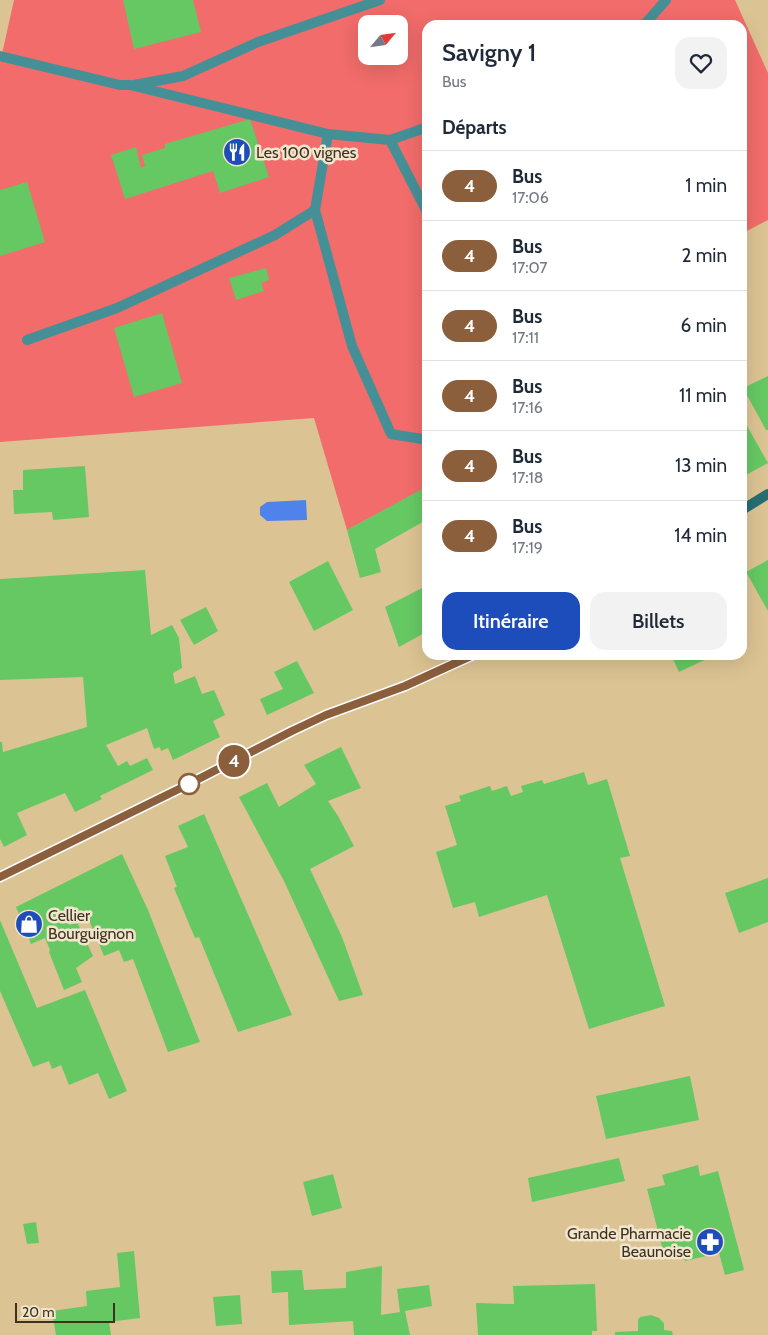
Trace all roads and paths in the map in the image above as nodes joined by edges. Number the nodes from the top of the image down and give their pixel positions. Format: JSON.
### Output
{"nodes":[{"id":1,"x":380,"y":0,"type":"edge"},
{"id":2,"x":666,"y":0,"type":"edge"},
{"id":3,"x":648,"y":20,"type":"edge"},
{"id":4,"x":0,"y":56,"type":"edge"},
{"id":5,"x":130,"y":86,"type":"junction"},
{"id":6,"x":422,"y":129,"type":"edge"},
{"id":7,"x":328,"y":134,"type":"junction"},
{"id":8,"x":390,"y":140,"type":"junction"},
{"id":9,"x":422,"y":202,"type":"edge"},
{"id":10,"x":314,"y":210,"type":"junction"},
{"id":11,"x":28,"y":340,"type":"dead end"},
{"id":12,"x":422,"y":439,"type":"edge"},
{"id":13,"x":768,"y":494,"type":"edge"},
{"id":14,"x":747,"y":507,"type":"edge"},
{"id":15,"x":462,"y":660,"type":"edge"},
{"id":16,"x":0,"y":877,"type":"edge"}],
"edges":[{"from":1,"to":5,"type":"lane"},
{"from":2,"to":3,"type":"lane"},
{"from":4,"to":5,"type":"lane"},
{"from":5,"to":7,"type":"lane"},
{"from":6,"to":8,"type":"lane"},
{"from":7,"to":8,"type":"lane"},
{"from":7,"to":10,"type":"lane"},
{"from":8,"to":9,"type":"lane"},
{"from":10,"to":11,"type":"lane"},
{"from":10,"to":12,"type":"lane"},
{"from":13,"to":14,"type":"main road"},
{"from":15,"to":16,"type":"main road"}]}
